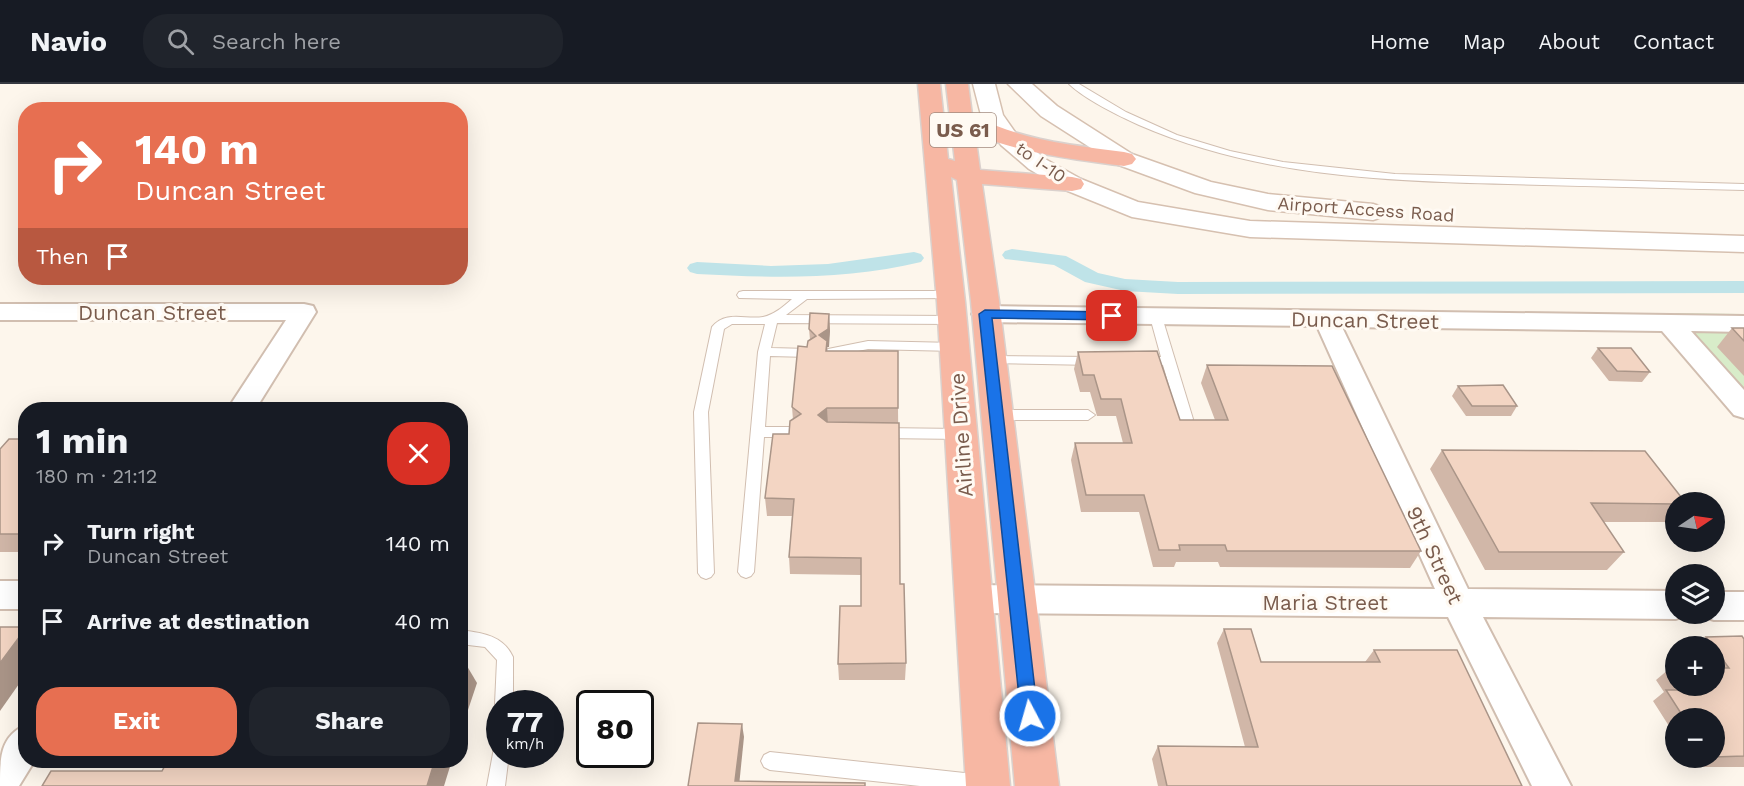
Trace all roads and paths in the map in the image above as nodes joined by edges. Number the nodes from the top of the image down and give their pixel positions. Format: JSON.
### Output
{"nodes":[{"id":1,"x":929,"y":84,"type":"edge"},
{"id":2,"x":957,"y":84,"type":"edge"},
{"id":3,"x":984,"y":84,"type":"edge"},
{"id":4,"x":1019,"y":84,"type":"edge"},
{"id":5,"x":1073,"y":84,"type":"edge"},
{"id":6,"x":961,"y":117,"type":"junction"},
{"id":7,"x":1009,"y":141,"type":"junction"},
{"id":8,"x":935,"y":159,"type":"junction"},
{"id":9,"x":1125,"y":159,"type":"junction"},
{"id":10,"x":968,"y":176,"type":"junction"},
{"id":11,"x":1019,"y":180,"type":"junction"},
{"id":12,"x":1072,"y":184,"type":"junction"},
{"id":13,"x":1744,"y":187,"type":"edge"},
{"id":14,"x":973,"y":216,"type":"junction"},
{"id":15,"x":1744,"y":223,"type":"edge"},
{"id":16,"x":1744,"y":244,"type":"edge"},
{"id":17,"x":743,"y":295,"type":"dead end"},
{"id":18,"x":804,"y":295,"type":"junction"},
{"id":19,"x":0,"y":312,"type":"edge"},
{"id":20,"x":1156,"y":317,"type":"junction"},
{"id":21,"x":772,"y":319,"type":"junction"},
{"id":22,"x":961,"y":319,"type":"junction"},
{"id":23,"x":1326,"y":319,"type":"junction"},
{"id":24,"x":1669,"y":323,"type":"junction"},
{"id":25,"x":1744,"y":324,"type":"edge"},
{"id":26,"x":764,"y":352,"type":"junction"},
{"id":27,"x":809,"y":353,"type":"edge"},
{"id":28,"x":828,"y":354,"type":"edge"},
{"id":29,"x":990,"y":360,"type":"junction"},
{"id":30,"x":1101,"y":361,"type":"edge"},
{"id":31,"x":1134,"y":361,"type":"edge"},
{"id":32,"x":1168,"y":361,"type":"junction"},
{"id":33,"x":246,"y":402,"type":"edge"},
{"id":34,"x":1744,"y":408,"type":"edge"},
{"id":35,"x":997,"y":415,"type":"junction"},
{"id":36,"x":1088,"y":415,"type":"dead end"},
{"id":37,"x":1186,"y":419,"type":"edge"},
{"id":38,"x":759,"y":432,"type":"junction"},
{"id":39,"x":793,"y":432,"type":"edge"},
{"id":40,"x":864,"y":433,"type":"edge"},
{"id":41,"x":961,"y":434,"type":"junction"},
{"id":42,"x":746,"y":572,"type":"dead end"},
{"id":43,"x":706,"y":573,"type":"dead end"},
{"id":44,"x":0,"y":595,"type":"edge"},
{"id":45,"x":18,"y":595,"type":"edge"},
{"id":46,"x":974,"y":599,"type":"junction"},
{"id":47,"x":1017,"y":600,"type":"junction"},
{"id":48,"x":1458,"y":603,"type":"junction"},
{"id":49,"x":1665,"y":605,"type":"edge"},
{"id":50,"x":1725,"y":606,"type":"edge"},
{"id":51,"x":1744,"y":606,"type":"edge"},
{"id":52,"x":468,"y":638,"type":"edge"},
{"id":53,"x":504,"y":690,"type":"edge"},
{"id":54,"x":18,"y":754,"type":"edge"},
{"id":55,"x":770,"y":761,"type":"dead end"},
{"id":56,"x":498,"y":768,"type":"edge"},
{"id":57,"x":0,"y":781,"type":"edge"},
{"id":58,"x":988,"y":785,"type":"edge"},
{"id":59,"x":496,"y":786,"type":"edge"},
{"id":60,"x":1037,"y":786,"type":"edge"},
{"id":61,"x":1552,"y":786,"type":"edge"}],
"edges":[{"from":1,"to":8,"type":"highway","name":"Airline Drive","number":"US 61"},
{"from":2,"to":6,"type":"highway","name":"Airline Drive","number":"US 61"},
{"from":3,"to":7,"type":"main road"},
{"from":4,"to":9,"type":"main road","name":"Airport Access Road"},
{"from":5,"to":13,"type":"lane"},
{"from":6,"to":7,"type":"highway"},
{"from":6,"to":10,"type":"highway","name":"Airline Drive","number":"US 61"},
{"from":7,"to":9,"type":"highway"},
{"from":7,"to":12,"type":"main road","name":"to I-10"},
{"from":8,"to":10,"type":"highway"},
{"from":8,"to":22,"type":"highway","name":"Airline Drive","number":"US 61"},
{"from":9,"to":15,"type":"main road","name":"Airport Access Road"},
{"from":10,"to":11,"type":"highway"},
{"from":10,"to":14,"type":"highway","name":"Airline Drive","number":"US 61"},
{"from":11,"to":12,"type":"highway"},
{"from":11,"to":14,"type":"highway"},
{"from":12,"to":16,"type":"main road","name":"Airport Access Road"},
{"from":14,"to":22,"type":"highway","name":"Airline Drive","number":"US 61"},
{"from":17,"to":18,"type":"lane"},
{"from":18,"to":21,"type":"lane"},
{"from":18,"to":22,"type":"lane"},
{"from":19,"to":33,"type":"street","name":"Duncan Street"},
{"from":20,"to":22,"type":"street","name":"Duncan Street"},
{"from":20,"to":23,"type":"street","name":"Duncan Street"},
{"from":20,"to":32,"type":"lane"},
{"from":21,"to":22,"type":"lane"},
{"from":21,"to":26,"type":"lane"},
{"from":21,"to":43,"type":"lane"},
{"from":22,"to":28,"type":"lane"},
{"from":22,"to":29,"type":"highway","name":"Airline Drive","number":"US 61"},
{"from":22,"to":41,"type":"highway","name":"Airline Drive","number":"US 61"},
{"from":23,"to":24,"type":"street","name":"Duncan Street"},
{"from":23,"to":48,"type":"street","name":"9th Street"},
{"from":24,"to":25,"type":"street","name":"Duncan Street"},
{"from":24,"to":34,"type":"street"},
{"from":26,"to":27,"type":"lane"},
{"from":26,"to":38,"type":"lane"},
{"from":29,"to":30,"type":"lane"},
{"from":29,"to":35,"type":"highway","name":"Airline Drive","number":"US 61"},
{"from":31,"to":32,"type":"lane"},
{"from":32,"to":37,"type":"lane"},
{"from":35,"to":36,"type":"lane"},
{"from":35,"to":47,"type":"highway","name":"Airline Drive","number":"US 61"},
{"from":38,"to":39,"type":"lane"},
{"from":38,"to":42,"type":"lane"},
{"from":40,"to":41,"type":"lane"},
{"from":41,"to":46,"type":"highway","name":"Airline Drive","number":"US 61"},
{"from":44,"to":45,"type":"street"},
{"from":46,"to":47,"type":"street","name":"Maria Street"},
{"from":46,"to":58,"type":"highway","name":"Airline Drive","number":"US 61"},
{"from":47,"to":48,"type":"street","name":"Maria Street"},
{"from":47,"to":60,"type":"highway","name":"Airline Drive","number":"US 61"},
{"from":48,"to":49,"type":"street","name":"Maria Street"},
{"from":48,"to":61,"type":"street","name":"9th Street"},
{"from":50,"to":51,"type":"street"},
{"from":52,"to":53,"type":"lane"},
{"from":54,"to":57,"type":"street"},
{"from":55,"to":58,"type":"lane"},
{"from":56,"to":59,"type":"lane"}]}
